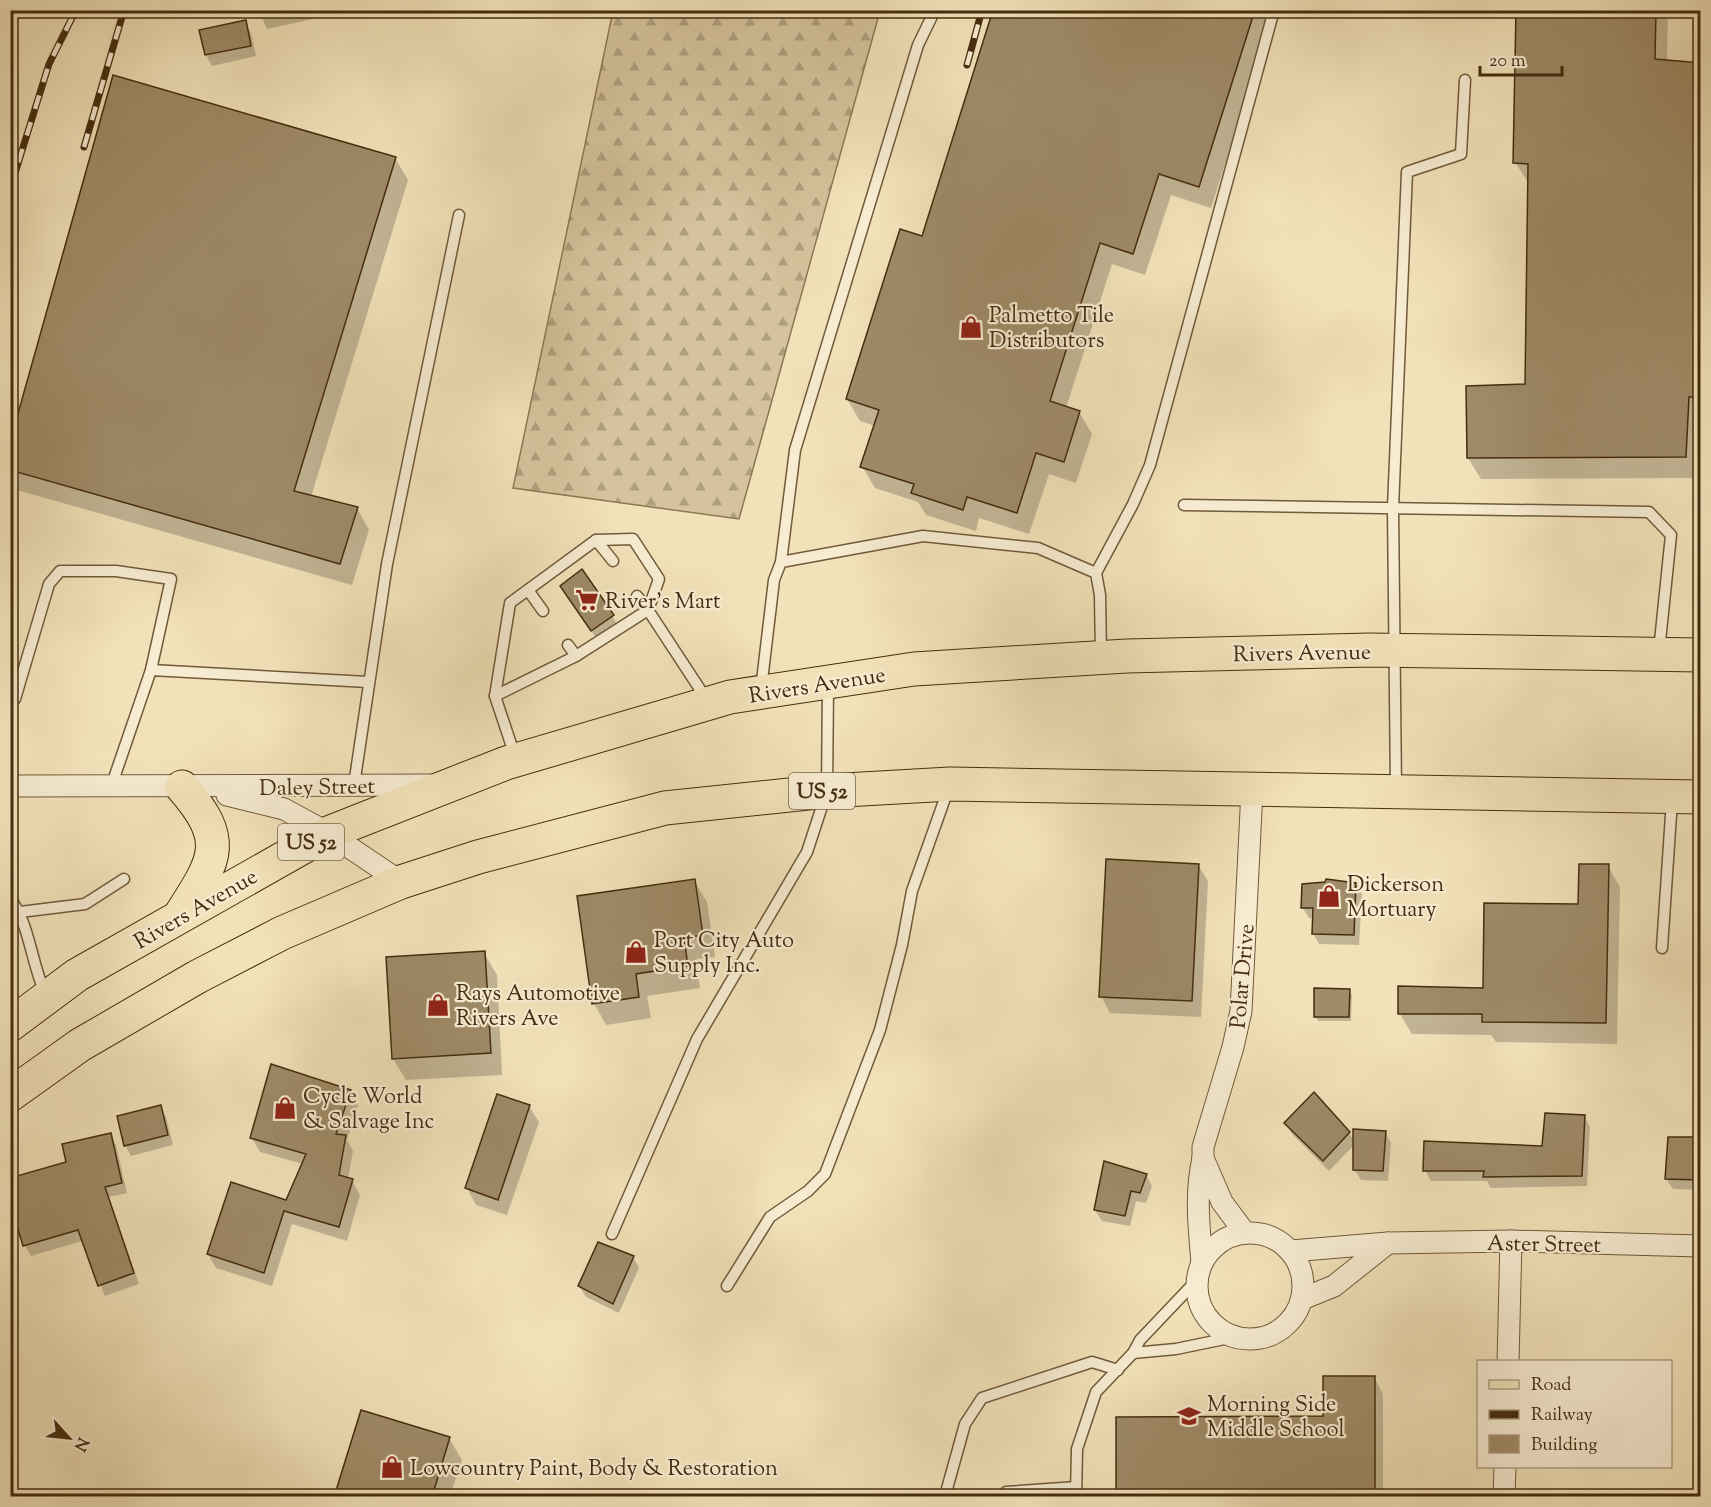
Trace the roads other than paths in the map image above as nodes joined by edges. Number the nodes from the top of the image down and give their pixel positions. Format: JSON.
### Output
{"nodes":[{"id":1,"x":935,"y":10,"type":"edge"},
{"id":2,"x":1274,"y":10,"type":"edge"},
{"id":3,"x":1465,"y":80,"type":"dead end"},
{"id":4,"x":459,"y":215,"type":"dead end"},
{"id":5,"x":1184,"y":505,"type":"dead end"},
{"id":6,"x":1393,"y":508,"type":"junction"},
{"id":7,"x":596,"y":540,"type":"junction"},
{"id":8,"x":613,"y":561,"type":"dead end"},
{"id":9,"x":781,"y":562,"type":"junction"},
{"id":10,"x":1096,"y":573,"type":"junction"},
{"id":11,"x":528,"y":590,"type":"junction"},
{"id":12,"x":637,"y":596,"type":"dead end"},
{"id":13,"x":648,"y":610,"type":"junction"},
{"id":14,"x":543,"y":611,"type":"dead end"},
{"id":15,"x":568,"y":645,"type":"dead end"},
{"id":16,"x":1396,"y":650,"type":"junction"},
{"id":17,"x":1659,"y":655,"type":"junction"},
{"id":18,"x":576,"y":656,"type":"junction"},
{"id":19,"x":1701,"y":656,"type":"edge"},
{"id":20,"x":1101,"y":657,"type":"junction"},
{"id":21,"x":151,"y":670,"type":"junction"},
{"id":22,"x":368,"y":682,"type":"junction"},
{"id":23,"x":828,"y":682,"type":"junction"},
{"id":24,"x":761,"y":693,"type":"junction"},
{"id":25,"x":495,"y":696,"type":"junction"},
{"id":26,"x":15,"y":699,"type":"dead end"},
{"id":27,"x":710,"y":705,"type":"junction"},
{"id":28,"x":516,"y":760,"type":"junction"},
{"id":29,"x":452,"y":784,"type":"junction"},
{"id":30,"x":950,"y":784,"type":"junction"},
{"id":31,"x":354,"y":785,"type":"junction"},
{"id":32,"x":10,"y":786,"type":"edge"},
{"id":33,"x":111,"y":787,"type":"junction"},
{"id":34,"x":182,"y":787,"type":"junction"},
{"id":35,"x":1252,"y":790,"type":"junction"},
{"id":36,"x":827,"y":791,"type":"junction"},
{"id":37,"x":1396,"y":793,"type":"junction"},
{"id":38,"x":1686,"y":797,"type":"edge"},
{"id":39,"x":328,"y":833,"type":"junction"},
{"id":40,"x":124,"y":879,"type":"dead end"},
{"id":41,"x":401,"y":882,"type":"junction"},
{"id":42,"x":10,"y":898,"type":"edge"},
{"id":43,"x":20,"y":912,"type":"junction"},
{"id":44,"x":180,"y":916,"type":"junction"},
{"id":45,"x":1662,"y":948,"type":"dead end"},
{"id":46,"x":47,"y":997,"type":"junction"},
{"id":47,"x":10,"y":1025,"type":"edge"},
{"id":48,"x":10,"y":1095,"type":"edge"},
{"id":49,"x":1203,"y":1158,"type":"junction"},
{"id":50,"x":1245,"y":1233,"type":"junction"},
{"id":51,"x":612,"y":1234,"type":"dead end"},
{"id":52,"x":1511,"y":1241,"type":"junction"},
{"id":53,"x":1388,"y":1243,"type":"junction"},
{"id":54,"x":1701,"y":1246,"type":"edge"},
{"id":55,"x":1291,"y":1251,"type":"junction"},
{"id":56,"x":1200,"y":1272,"type":"junction"},
{"id":57,"x":727,"y":1286,"type":"dead end"},
{"id":58,"x":1302,"y":1299,"type":"junction"},
{"id":59,"x":1234,"y":1337,"type":"junction"},
{"id":60,"x":1133,"y":1353,"type":"junction"},
{"id":61,"x":1508,"y":1360,"type":"edge"},
{"id":62,"x":1118,"y":1370,"type":"junction"},
{"id":63,"x":1505,"y":1468,"type":"edge"},
{"id":64,"x":1076,"y":1492,"type":"edge"},
{"id":65,"x":945,"y":1497,"type":"edge"},
{"id":66,"x":1006,"y":1497,"type":"edge"},
{"id":67,"x":1504,"y":1497,"type":"edge"}],
"edges":[{"from":1,"to":9,"type":"lane"},
{"from":2,"to":10,"type":"lane"},
{"from":3,"to":6,"type":"lane"},
{"from":4,"to":22,"type":"lane"},
{"from":5,"to":6,"type":"lane"},
{"from":6,"to":16,"type":"lane"},
{"from":6,"to":17,"type":"lane"},
{"from":7,"to":8,"type":"lane"},
{"from":7,"to":11,"type":"lane"},
{"from":7,"to":13,"type":"lane"},
{"from":9,"to":10,"type":"lane"},
{"from":9,"to":24,"type":"lane"},
{"from":10,"to":20,"type":"lane"},
{"from":11,"to":14,"type":"lane"},
{"from":11,"to":25,"type":"lane"},
{"from":12,"to":13,"type":"lane"},
{"from":13,"to":18,"type":"lane"},
{"from":13,"to":27,"type":"lane"},
{"from":15,"to":18,"type":"lane"},
{"from":16,"to":17,"type":"main road","name":"Rivers Avenue","number":"US 52"},
{"from":16,"to":20,"type":"main road","name":"Rivers Avenue","number":"US 52"},
{"from":16,"to":37,"type":"lane"},
{"from":17,"to":19,"type":"main road","name":"Rivers Avenue","number":"US 52"},
{"from":18,"to":25,"type":"lane"},
{"from":20,"to":23,"type":"main road","name":"Rivers Avenue","number":"US 52"},
{"from":21,"to":22,"type":"lane"},
{"from":21,"to":26,"type":"lane"},
{"from":21,"to":33,"type":"lane"},
{"from":22,"to":31,"type":"lane"},
{"from":23,"to":24,"type":"main road","name":"Rivers Avenue","number":"US 52"},
{"from":23,"to":36,"type":"lane"},
{"from":24,"to":27,"type":"main road","name":"Rivers Avenue","number":"US 52"},
{"from":25,"to":28,"type":"lane"},
{"from":27,"to":28,"type":"main road","name":"Rivers Avenue","number":"US 52"},
{"from":28,"to":29,"type":"main road","name":"Rivers Avenue","number":"US 52"},
{"from":29,"to":31,"type":"street","name":"Daley Street"},
{"from":29,"to":39,"type":"main road","name":"Rivers Avenue","number":"US 52"},
{"from":30,"to":35,"type":"main road","number":"US 52"},
{"from":30,"to":36,"type":"main road","number":"US 52"},
{"from":30,"to":57,"type":"lane"},
{"from":31,"to":34,"type":"street","name":"Daley Street"},
{"from":32,"to":33,"type":"street","name":"Daley Street"},
{"from":33,"to":34,"type":"street","name":"Daley Street"},
{"from":34,"to":39,"type":"street","name":"Daley Street"},
{"from":34,"to":44,"type":"main road"},
{"from":35,"to":37,"type":"main road","number":"US 52"},
{"from":35,"to":49,"type":"street","name":"Polar Drive"},
{"from":36,"to":41,"type":"main road","number":"US 52"},
{"from":36,"to":51,"type":"lane"},
{"from":37,"to":38,"type":"main road","number":"US 52"},
{"from":38,"to":45,"type":"lane"},
{"from":39,"to":41,"type":"street","name":"Daley Street"},
{"from":39,"to":44,"type":"main road","name":"Rivers Avenue","number":"US 52"},
{"from":40,"to":43,"type":"lane"},
{"from":41,"to":48,"type":"main road","number":"US 52"},
{"from":42,"to":43,"type":"lane"},
{"from":43,"to":46,"type":"lane"},
{"from":44,"to":46,"type":"main road","name":"Rivers Avenue","number":"US 52"},
{"from":46,"to":47,"type":"main road","name":"Rivers Avenue","number":"US 52"},
{"from":49,"to":50,"type":"street"},
{"from":49,"to":56,"type":"street","name":"Polar Drive"},
{"from":50,"to":55,"type":"street"},
{"from":50,"to":56,"type":"street"},
{"from":52,"to":53,"type":"street","name":"Aster Street"},
{"from":52,"to":54,"type":"street","name":"Aster Street"},
{"from":52,"to":61,"type":"street"},
{"from":53,"to":55,"type":"street","name":"Aster Street"},
{"from":53,"to":58,"type":"street"},
{"from":55,"to":58,"type":"street"},
{"from":56,"to":59,"type":"street"},
{"from":56,"to":60,"type":"lane"},
{"from":58,"to":59,"type":"street"},
{"from":59,"to":60,"type":"lane"},
{"from":60,"to":62,"type":"lane"},
{"from":62,"to":64,"type":"lane"},
{"from":62,"to":65,"type":"lane"},
{"from":63,"to":67,"type":"street"},
{"from":64,"to":66,"type":"lane"}]}
